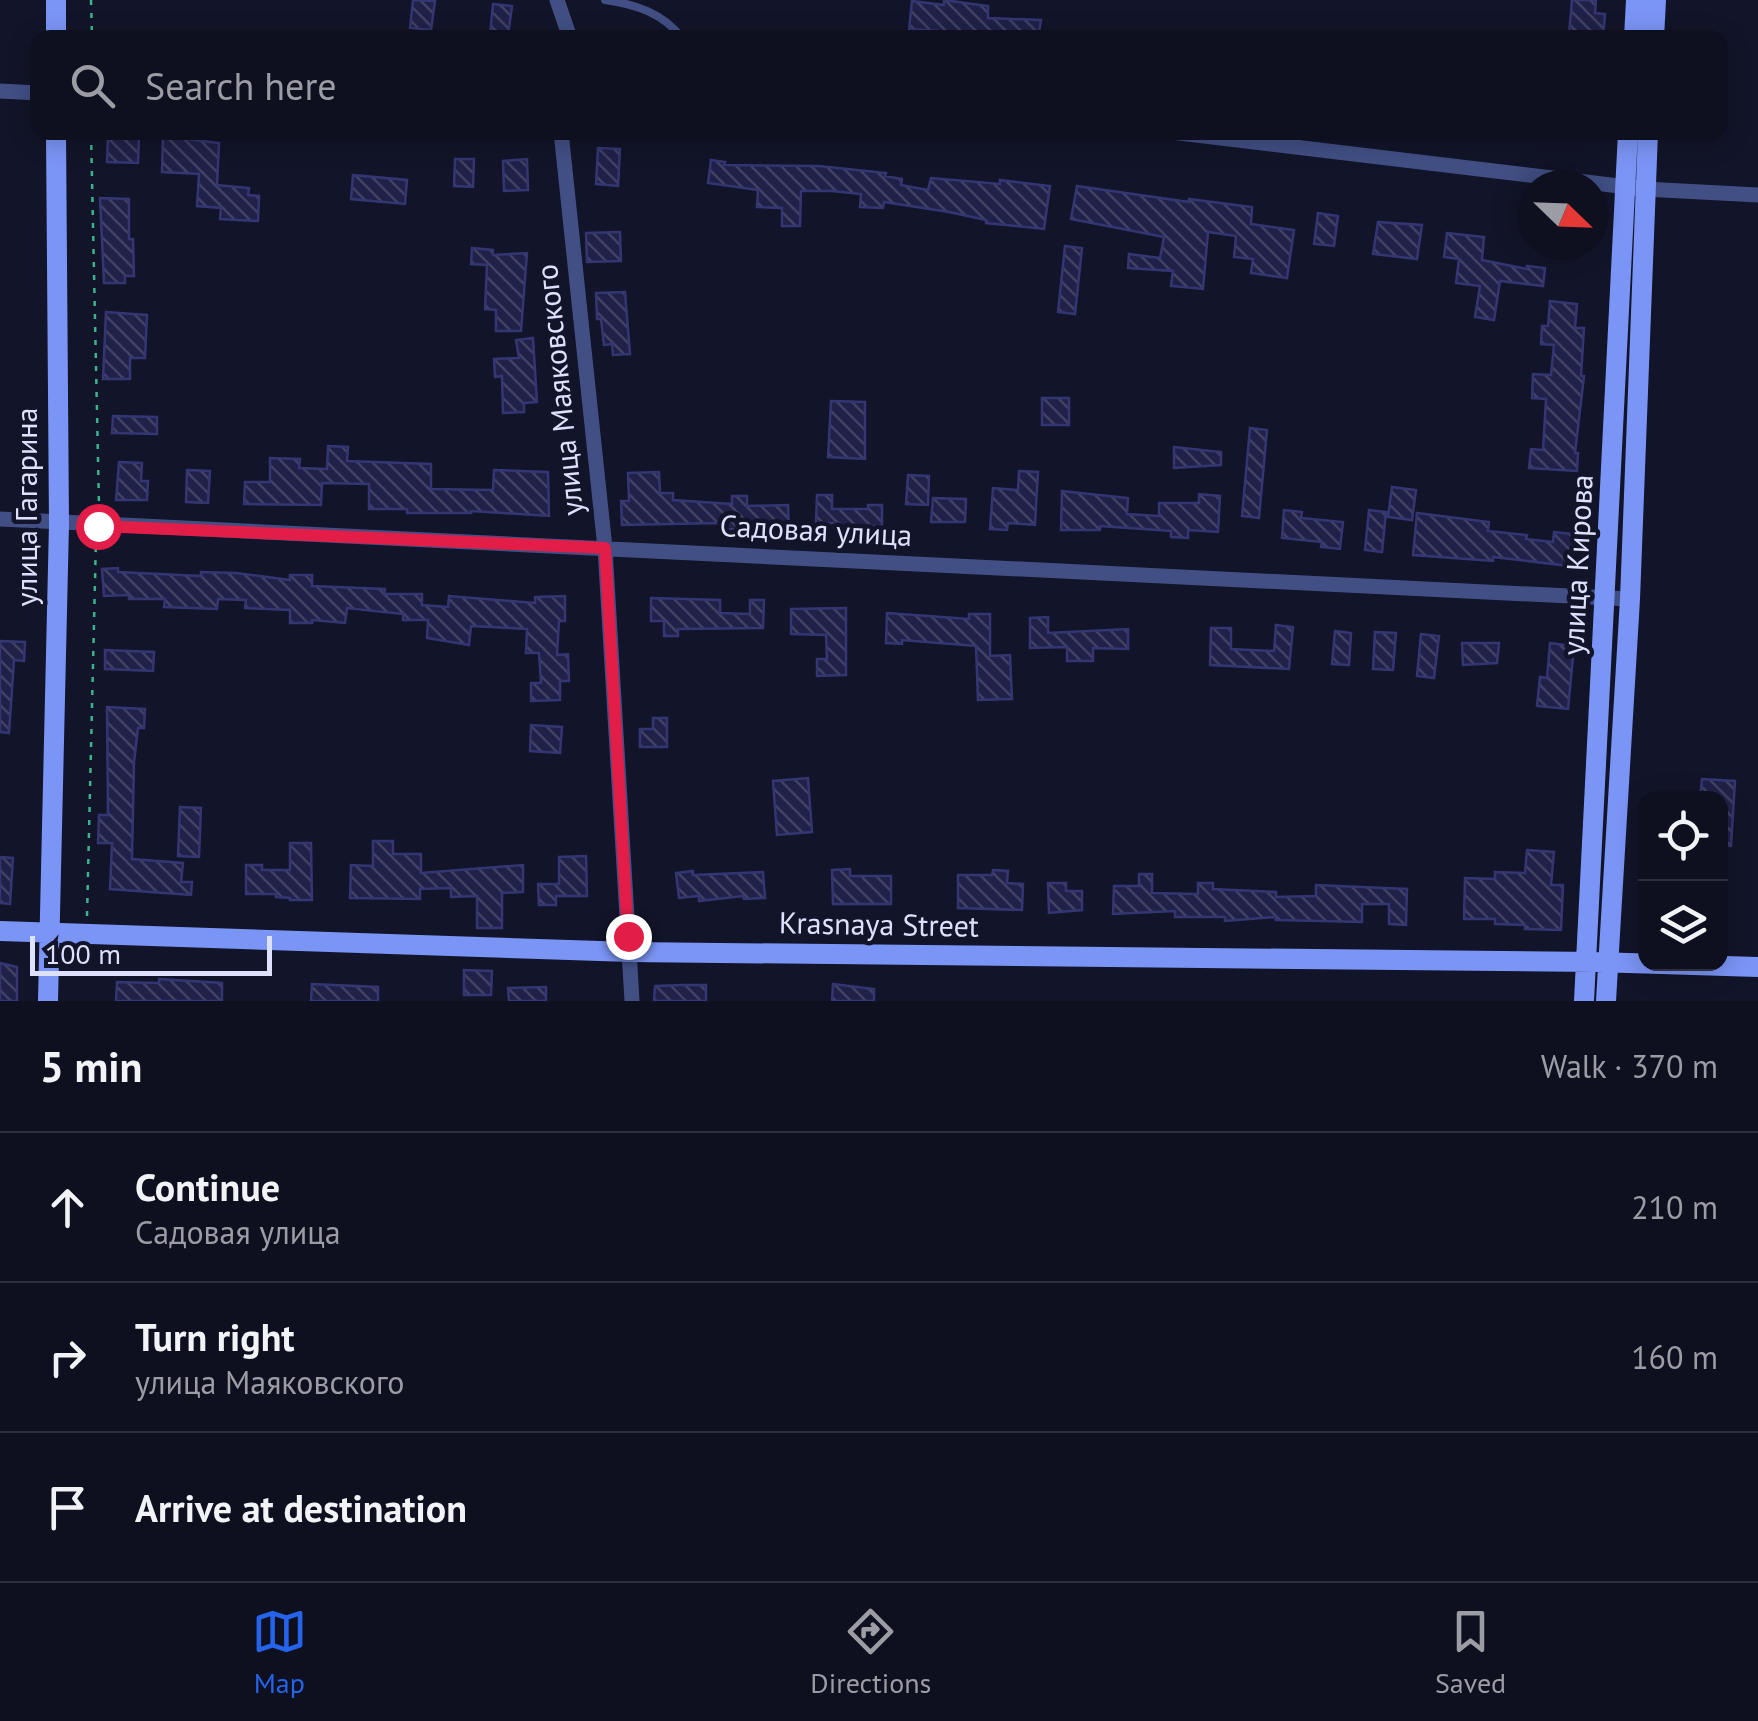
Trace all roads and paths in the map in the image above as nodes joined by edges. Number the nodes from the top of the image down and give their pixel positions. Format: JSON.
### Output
{"nodes":[{"id":1,"x":56,"y":0,"type":"edge"},
{"id":2,"x":91,"y":0,"type":"edge"},
{"id":3,"x":557,"y":0,"type":"edge"},
{"id":4,"x":605,"y":0,"type":"edge"},
{"id":5,"x":1636,"y":0,"type":"edge"},
{"id":6,"x":1656,"y":0,"type":"edge"},
{"id":7,"x":56,"y":30,"type":"edge"},
{"id":8,"x":92,"y":30,"type":"edge"},
{"id":9,"x":570,"y":30,"type":"edge"},
{"id":10,"x":676,"y":30,"type":"edge"},
{"id":11,"x":1634,"y":30,"type":"edge"},
{"id":12,"x":1654,"y":30,"type":"edge"},
{"id":13,"x":0,"y":91,"type":"edge"},
{"id":14,"x":30,"y":93,"type":"edge"},
{"id":15,"x":56,"y":140,"type":"edge"},
{"id":16,"x":91,"y":140,"type":"edge"},
{"id":17,"x":562,"y":140,"type":"edge"},
{"id":18,"x":1238,"y":140,"type":"edge"},
{"id":19,"x":1629,"y":140,"type":"edge"},
{"id":20,"x":1646,"y":140,"type":"edge"},
{"id":21,"x":1635,"y":187,"type":"junction"},
{"id":22,"x":1758,"y":195,"type":"edge"},
{"id":23,"x":0,"y":519,"type":"edge"},
{"id":24,"x":59,"y":524,"type":"junction"},
{"id":25,"x":98,"y":526,"type":"junction"},
{"id":26,"x":605,"y":548,"type":"junction"},
{"id":27,"x":1606,"y":599,"type":"junction"},
{"id":28,"x":1630,"y":599,"type":"junction"},
{"id":29,"x":0,"y":931,"type":"edge"},
{"id":30,"x":48,"y":932,"type":"junction"},
{"id":31,"x":86,"y":933,"type":"junction"},
{"id":32,"x":630,"y":952,"type":"junction"},
{"id":33,"x":1586,"y":962,"type":"junction"},
{"id":34,"x":1608,"y":962,"type":"junction"},
{"id":35,"x":1758,"y":967,"type":"edge"},
{"id":36,"x":48,"y":1001,"type":"edge"},
{"id":37,"x":632,"y":1001,"type":"edge"},
{"id":38,"x":1584,"y":1001,"type":"edge"},
{"id":39,"x":1606,"y":1001,"type":"edge"}],
"edges":[{"from":1,"to":7,"type":"street"},
{"from":2,"to":8,"type":"path"},
{"from":3,"to":9,"type":"street"},
{"from":4,"to":10,"type":"lane"},
{"from":5,"to":11,"type":"street"},
{"from":6,"to":12,"type":"street"},
{"from":13,"to":14,"type":"street"},
{"from":15,"to":24,"type":"street","name":"улица Гагарина"},
{"from":16,"to":25,"type":"path"},
{"from":17,"to":26,"type":"street","name":"улица Маяковского"},
{"from":18,"to":21,"type":"street"},
{"from":19,"to":21,"type":"street","name":"улица Кирова"},
{"from":20,"to":21,"type":"street","name":"улица Кирова"},
{"from":21,"to":22,"type":"street"},
{"from":21,"to":27,"type":"street","name":"улица Кирова"},
{"from":21,"to":28,"type":"street","name":"улица Кирова"},
{"from":23,"to":24,"type":"street","name":"Садовая улица"},
{"from":24,"to":25,"type":"street","name":"Садовая улица"},
{"from":24,"to":30,"type":"street","name":"улица Гагарина"},
{"from":25,"to":26,"type":"street","name":"Садовая улица"},
{"from":25,"to":31,"type":"path"},
{"from":26,"to":27,"type":"street","name":"Садовая улица"},
{"from":26,"to":32,"type":"street","name":"улица Маяковского"},
{"from":27,"to":28,"type":"street","name":"Садовая улица"},
{"from":27,"to":33,"type":"street","name":"улица Кирова"},
{"from":28,"to":34,"type":"street","name":"улица Кирова"},
{"from":29,"to":30,"type":"street","name":"Krasnaya Street"},
{"from":30,"to":31,"type":"street","name":"Krasnaya Street"},
{"from":30,"to":36,"type":"street","name":"улица Гагарина"},
{"from":31,"to":32,"type":"street","name":"Krasnaya Street"},
{"from":32,"to":33,"type":"street","name":"Krasnaya Street"},
{"from":32,"to":37,"type":"street","name":"улица Маяковского"},
{"from":33,"to":34,"type":"street","name":"Krasnaya Street"},
{"from":33,"to":38,"type":"street","name":"улица Кирова"},
{"from":34,"to":35,"type":"street","name":"Krasnaya Street"},
{"from":34,"to":39,"type":"street","name":"улица Кирова"}]}
